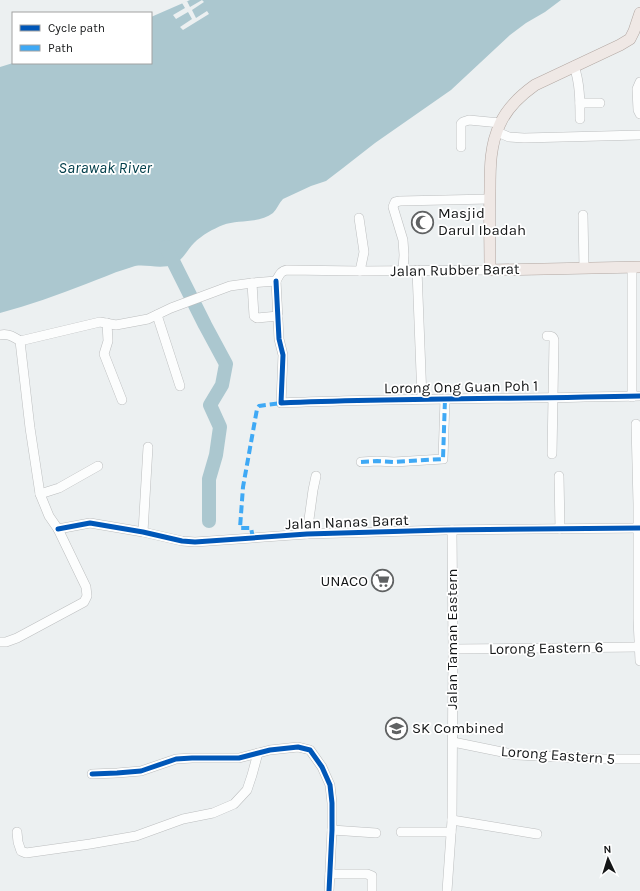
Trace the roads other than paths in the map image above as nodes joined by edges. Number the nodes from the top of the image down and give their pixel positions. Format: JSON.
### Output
{"nodes":[{"id":1,"x":640,"y":13,"type":"edge"},
{"id":2,"x":574,"y":66,"type":"junction"},
{"id":3,"x":640,"y":82,"type":"edge"},
{"id":4,"x":580,"y":103,"type":"junction"},
{"id":5,"x":600,"y":103,"type":"dead end"},
{"id":6,"x":640,"y":114,"type":"edge"},
{"id":7,"x":580,"y":119,"type":"dead end"},
{"id":8,"x":498,"y":127,"type":"junction"},
{"id":9,"x":640,"y":135,"type":"edge"},
{"id":10,"x":461,"y":147,"type":"dead end"},
{"id":11,"x":490,"y":199,"type":"junction"},
{"id":12,"x":583,"y":215,"type":"dead end"},
{"id":13,"x":359,"y":218,"type":"dead end"},
{"id":14,"x":636,"y":267,"type":"edge"},
{"id":15,"x":584,"y":268,"type":"junction"},
{"id":16,"x":403,"y":270,"type":"junction"},
{"id":17,"x":417,"y":270,"type":"junction"},
{"id":18,"x":490,"y":270,"type":"junction"},
{"id":19,"x":360,"y":271,"type":"junction"},
{"id":20,"x":276,"y":281,"type":"junction"},
{"id":21,"x":252,"y":283,"type":"junction"},
{"id":22,"x":157,"y":315,"type":"junction"},
{"id":23,"x":278,"y":316,"type":"junction"},
{"id":24,"x":107,"y":323,"type":"junction"},
{"id":25,"x":0,"y":334,"type":"edge"},
{"id":26,"x":547,"y":336,"type":"dead end"},
{"id":27,"x":20,"y":341,"type":"junction"},
{"id":28,"x":180,"y":386,"type":"dead end"},
{"id":29,"x":636,"y":396,"type":"edge"},
{"id":30,"x":554,"y":398,"type":"junction"},
{"id":31,"x":422,"y":399,"type":"junction"},
{"id":32,"x":445,"y":399,"type":"junction"},
{"id":33,"x":122,"y":400,"type":"dead end"},
{"id":34,"x":636,"y":424,"type":"dead end"},
{"id":35,"x":148,"y":447,"type":"dead end"},
{"id":36,"x":552,"y":454,"type":"dead end"},
{"id":37,"x":362,"y":462,"type":"dead end"},
{"id":38,"x":98,"y":466,"type":"dead end"},
{"id":39,"x":316,"y":476,"type":"dead end"},
{"id":40,"x":559,"y":476,"type":"dead end"},
{"id":41,"x":40,"y":494,"type":"junction"},
{"id":42,"x":639,"y":528,"type":"edge"},
{"id":43,"x":58,"y":529,"type":"junction"},
{"id":44,"x":560,"y":529,"type":"junction"},
{"id":45,"x":452,"y":530,"type":"junction"},
{"id":46,"x":143,"y":532,"type":"junction"},
{"id":47,"x":307,"y":534,"type":"junction"},
{"id":48,"x":639,"y":619,"type":"edge"},
{"id":49,"x":0,"y":642,"type":"edge"},
{"id":50,"x":639,"y":647,"type":"edge"},
{"id":51,"x":453,"y":649,"type":"junction"},
{"id":52,"x":640,"y":656,"type":"edge"},
{"id":53,"x":640,"y":661,"type":"edge"},
{"id":54,"x":453,"y":742,"type":"junction"},
{"id":55,"x":258,"y":754,"type":"junction"},
{"id":56,"x":640,"y":759,"type":"edge"},
{"id":57,"x":92,"y":774,"type":"dead end"},
{"id":58,"x":452,"y":820,"type":"junction"},
{"id":59,"x":332,"y":830,"type":"junction"},
{"id":60,"x":17,"y":832,"type":"dead end"},
{"id":61,"x":401,"y":832,"type":"dead end"},
{"id":62,"x":451,"y":832,"type":"junction"},
{"id":63,"x":376,"y":833,"type":"dead end"},
{"id":64,"x":537,"y":834,"type":"dead end"},
{"id":65,"x":330,"y":874,"type":"junction"},
{"id":66,"x":328,"y":891,"type":"edge"},
{"id":67,"x":372,"y":891,"type":"edge"},
{"id":68,"x":447,"y":891,"type":"edge"}],
"edges":[{"from":1,"to":2,"type":"main road"},
{"from":2,"to":4,"type":"street"},
{"from":2,"to":8,"type":"main road"},
{"from":3,"to":6,"type":"street"},
{"from":4,"to":5,"type":"street"},
{"from":4,"to":7,"type":"street"},
{"from":8,"to":9,"type":"street"},
{"from":8,"to":10,"type":"street"},
{"from":8,"to":11,"type":"main road"},
{"from":11,"to":16,"type":"street"},
{"from":11,"to":18,"type":"main road"},
{"from":12,"to":15,"type":"street"},
{"from":13,"to":19,"type":"street"},
{"from":14,"to":15,"type":"main road","name":"Jalan Rubber Barat"},
{"from":14,"to":29,"type":"street"},
{"from":15,"to":18,"type":"main road","name":"Jalan Rubber Barat"},
{"from":16,"to":17,"type":"street","name":"Jalan Rubber Barat"},
{"from":16,"to":19,"type":"street","name":"Jalan Rubber Barat"},
{"from":17,"to":18,"type":"street","name":"Jalan Rubber Barat"},
{"from":17,"to":31,"type":"street"},
{"from":19,"to":20,"type":"street","name":"Jalan Rubber Barat"},
{"from":20,"to":21,"type":"street"},
{"from":20,"to":23,"type":"street"},
{"from":21,"to":22,"type":"street"},
{"from":21,"to":23,"type":"street"},
{"from":22,"to":24,"type":"street"},
{"from":22,"to":28,"type":"street"},
{"from":23,"to":31,"type":"street","name":"Lorong Ong Guan Poh 1"},
{"from":24,"to":27,"type":"street"},
{"from":24,"to":33,"type":"street"},
{"from":25,"to":27,"type":"street"},
{"from":26,"to":30,"type":"street"},
{"from":27,"to":41,"type":"street"},
{"from":29,"to":30,"type":"street","name":"Lorong Ong Guan Poh 1"},
{"from":30,"to":32,"type":"street","name":"Lorong Ong Guan Poh 1"},
{"from":30,"to":36,"type":"street"},
{"from":31,"to":32,"type":"street","name":"Lorong Ong Guan Poh 1"},
{"from":32,"to":37,"type":"street"},
{"from":34,"to":42,"type":"street"},
{"from":35,"to":46,"type":"street"},
{"from":38,"to":41,"type":"street"},
{"from":39,"to":47,"type":"street"},
{"from":40,"to":44,"type":"street"},
{"from":41,"to":43,"type":"street"},
{"from":42,"to":44,"type":"street","name":"Jalan Nanas Barat"},
{"from":42,"to":48,"type":"street"},
{"from":43,"to":46,"type":"street","name":"Jalan Nanas Barat"},
{"from":43,"to":49,"type":"street"},
{"from":44,"to":45,"type":"street","name":"Jalan Nanas Barat"},
{"from":45,"to":47,"type":"street","name":"Jalan Nanas Barat"},
{"from":45,"to":51,"type":"street","name":"Jalan Taman Eastern"},
{"from":46,"to":47,"type":"street","name":"Jalan Nanas Barat"},
{"from":48,"to":50,"type":"street"},
{"from":50,"to":51,"type":"street","name":"Lorong Eastern 6"},
{"from":50,"to":52,"type":"street"},
{"from":51,"to":54,"type":"street","name":"Jalan Taman Eastern"},
{"from":52,"to":53,"type":"street"},
{"from":54,"to":56,"type":"street","name":"Lorong Eastern 5"},
{"from":54,"to":58,"type":"street","name":"Jalan Taman Eastern"},
{"from":55,"to":57,"type":"street"},
{"from":55,"to":59,"type":"street"},
{"from":55,"to":60,"type":"street"},
{"from":58,"to":62,"type":"street","name":"Jalan Taman Eastern"},
{"from":58,"to":64,"type":"street"},
{"from":59,"to":63,"type":"street"},
{"from":59,"to":65,"type":"street"},
{"from":61,"to":62,"type":"street"},
{"from":62,"to":68,"type":"street","name":"Jalan Taman Eastern"},
{"from":65,"to":66,"type":"street"},
{"from":65,"to":67,"type":"street"}]}
